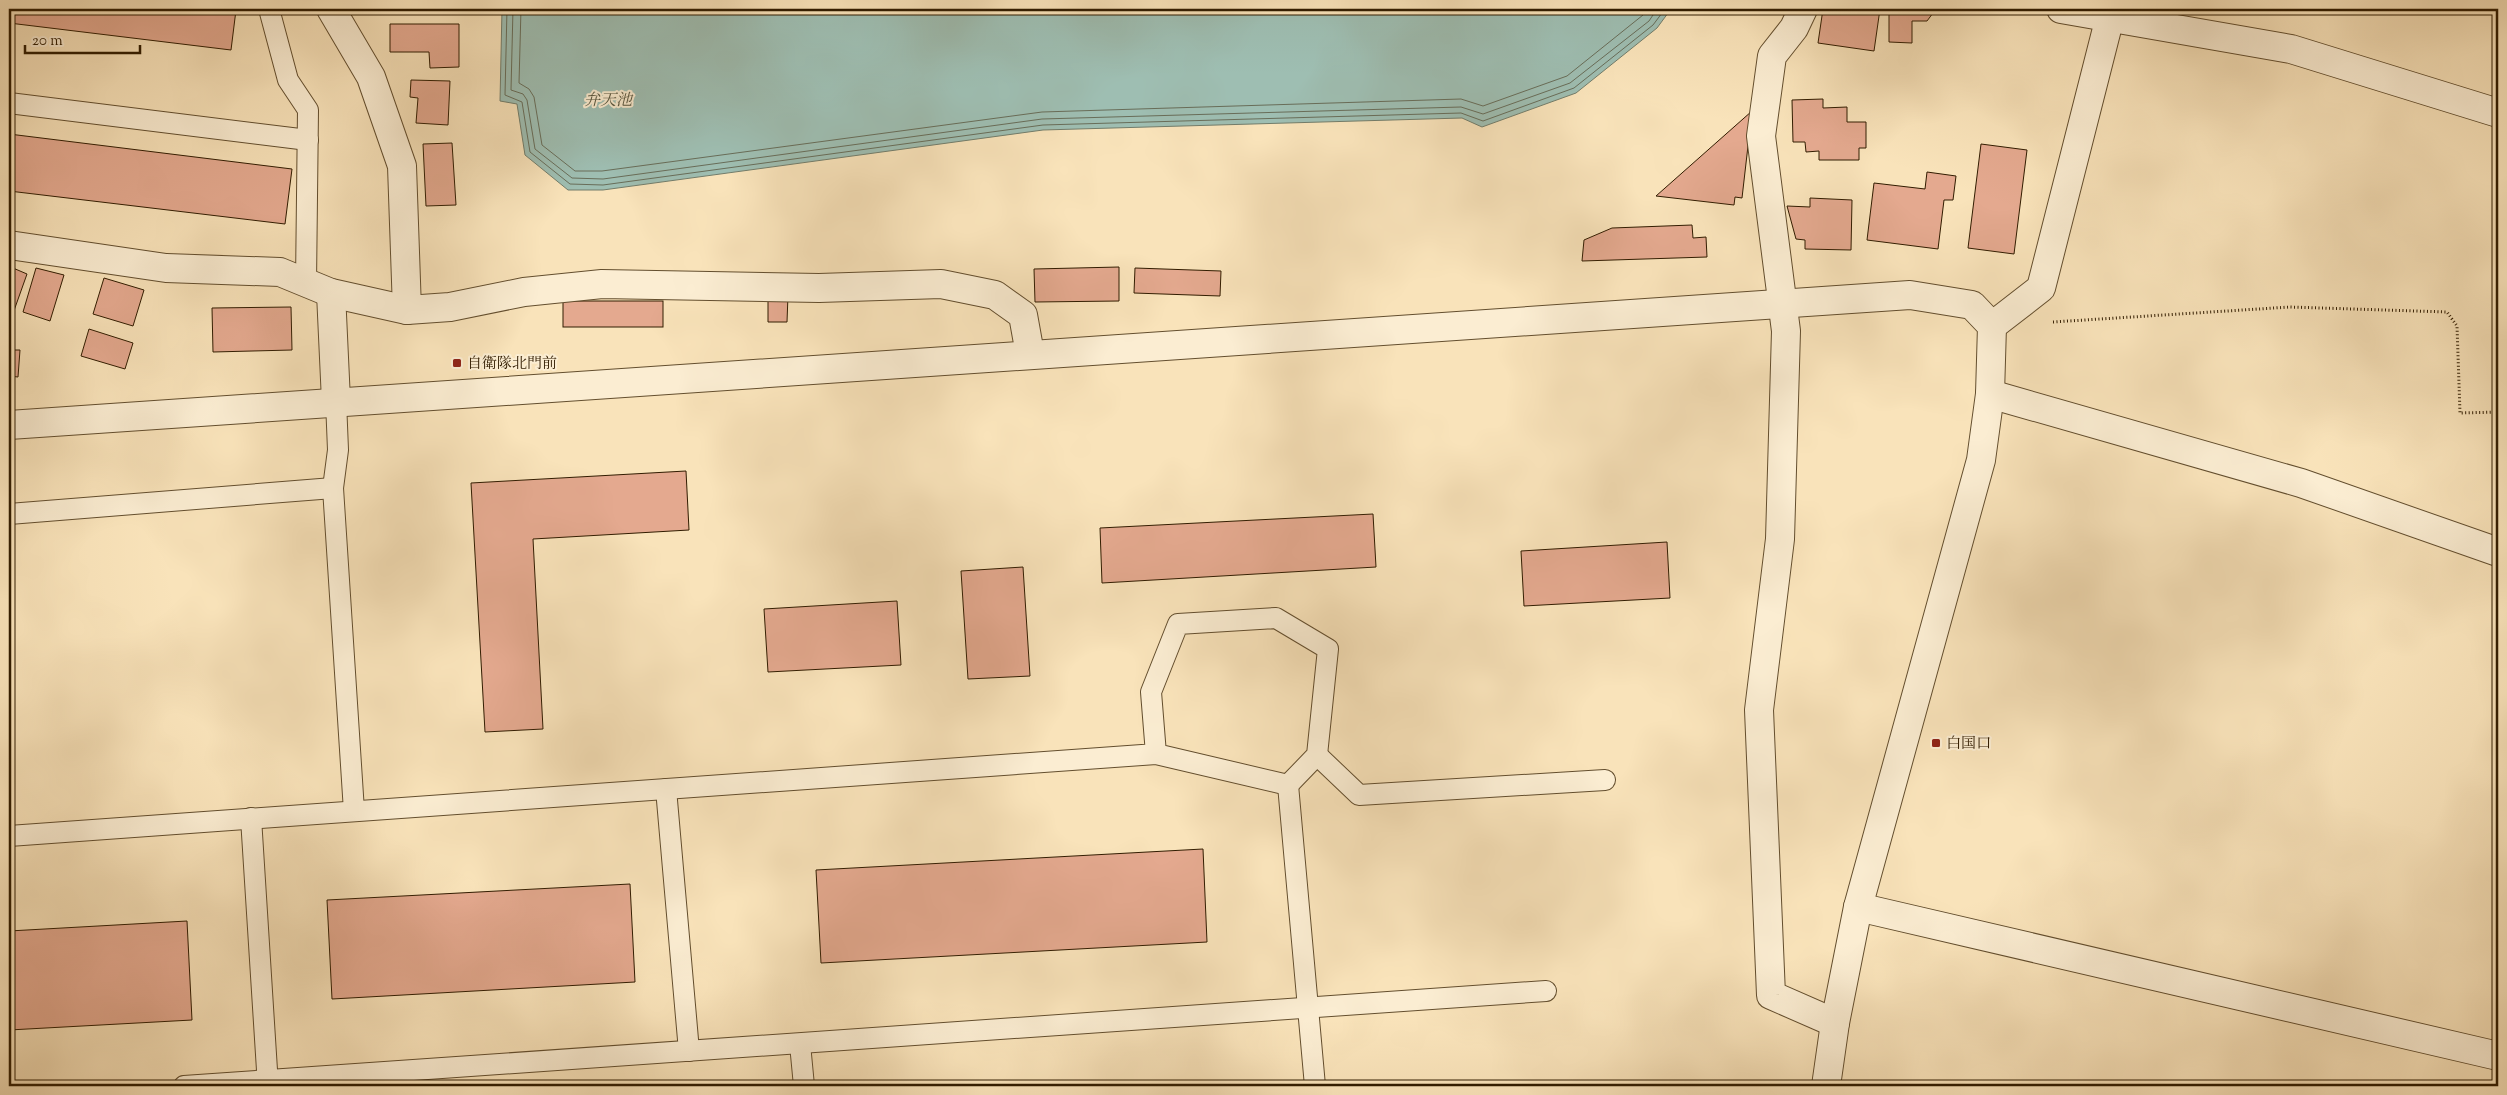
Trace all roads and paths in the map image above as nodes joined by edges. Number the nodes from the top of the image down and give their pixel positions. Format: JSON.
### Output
{"nodes":[{"id":1,"x":269,"y":9,"type":"edge"},
{"id":2,"x":330,"y":9,"type":"edge"},
{"id":3,"x":1803,"y":9,"type":"edge"},
{"id":4,"x":2061,"y":9,"type":"edge"},
{"id":5,"x":2111,"y":12,"type":"edge"},
{"id":6,"x":9,"y":103,"type":"edge"},
{"id":7,"x":2498,"y":112,"type":"edge"},
{"id":8,"x":308,"y":140,"type":"junction"},
{"id":9,"x":9,"y":245,"type":"edge"},
{"id":10,"x":306,"y":283,"type":"junction"},
{"id":11,"x":332,"y":293,"type":"junction"},
{"id":12,"x":1782,"y":303,"type":"junction"},
{"id":13,"x":408,"y":310,"type":"junction"},
{"id":14,"x":2052,"y":322,"type":"dead end"},
{"id":15,"x":1992,"y":326,"type":"junction"},
{"id":16,"x":1030,"y":354,"type":"junction"},
{"id":17,"x":1990,"y":394,"type":"junction"},
{"id":18,"x":336,"y":401,"type":"junction"},
{"id":19,"x":2498,"y":412,"type":"edge"},
{"id":20,"x":9,"y":425,"type":"edge"},
{"id":21,"x":332,"y":488,"type":"junction"},
{"id":22,"x":9,"y":514,"type":"edge"},
{"id":23,"x":2498,"y":552,"type":"edge"},
{"id":24,"x":1156,"y":754,"type":"junction"},
{"id":25,"x":1317,"y":755,"type":"junction"},
{"id":26,"x":1604,"y":780,"type":"dead end"},
{"id":27,"x":1288,"y":785,"type":"junction"},
{"id":28,"x":666,"y":788,"type":"junction"},
{"id":29,"x":354,"y":812,"type":"junction"},
{"id":30,"x":251,"y":818,"type":"junction"},
{"id":31,"x":9,"y":836,"type":"edge"},
{"id":32,"x":1858,"y":908,"type":"junction"},
{"id":33,"x":1546,"y":991,"type":"dead end"},
{"id":34,"x":1307,"y":1008,"type":"junction"},
{"id":35,"x":1835,"y":1023,"type":"junction"},
{"id":36,"x":800,"y":1044,"type":"junction"},
{"id":37,"x":689,"y":1051,"type":"junction"},
{"id":38,"x":2498,"y":1056,"type":"edge"},
{"id":39,"x":267,"y":1083,"type":"edge"},
{"id":40,"x":184,"y":1086,"type":"edge"},
{"id":41,"x":804,"y":1086,"type":"edge"},
{"id":42,"x":1315,"y":1086,"type":"edge"},
{"id":43,"x":1826,"y":1086,"type":"edge"}],
"edges":[{"from":1,"to":8,"type":"lane"},
{"from":2,"to":13,"type":"street"},
{"from":3,"to":12,"type":"street"},
{"from":4,"to":5,"type":"street"},
{"from":5,"to":7,"type":"street"},
{"from":5,"to":15,"type":"street"},
{"from":6,"to":8,"type":"lane"},
{"from":8,"to":10,"type":"lane"},
{"from":9,"to":10,"type":"street"},
{"from":10,"to":11,"type":"street"},
{"from":11,"to":13,"type":"street"},
{"from":11,"to":18,"type":"street"},
{"from":12,"to":15,"type":"street"},
{"from":12,"to":16,"type":"street"},
{"from":12,"to":35,"type":"street"},
{"from":13,"to":16,"type":"street"},
{"from":14,"to":19,"type":"path"},
{"from":15,"to":17,"type":"street"},
{"from":16,"to":18,"type":"street"},
{"from":17,"to":23,"type":"street"},
{"from":17,"to":32,"type":"street"},
{"from":18,"to":20,"type":"street"},
{"from":18,"to":21,"type":"lane"},
{"from":21,"to":22,"type":"lane"},
{"from":21,"to":29,"type":"lane"},
{"from":24,"to":25,"type":"lane"},
{"from":24,"to":27,"type":"lane"},
{"from":24,"to":28,"type":"lane"},
{"from":25,"to":26,"type":"lane"},
{"from":25,"to":27,"type":"lane"},
{"from":27,"to":34,"type":"lane"},
{"from":28,"to":29,"type":"lane"},
{"from":28,"to":37,"type":"lane"},
{"from":29,"to":30,"type":"lane"},
{"from":30,"to":31,"type":"lane"},
{"from":30,"to":39,"type":"lane"},
{"from":32,"to":35,"type":"street"},
{"from":32,"to":38,"type":"street"},
{"from":33,"to":34,"type":"lane"},
{"from":34,"to":36,"type":"lane"},
{"from":34,"to":42,"type":"lane"},
{"from":35,"to":43,"type":"street"},
{"from":36,"to":37,"type":"lane"},
{"from":36,"to":41,"type":"lane"},
{"from":37,"to":39,"type":"lane"},
{"from":39,"to":40,"type":"lane"}]}
